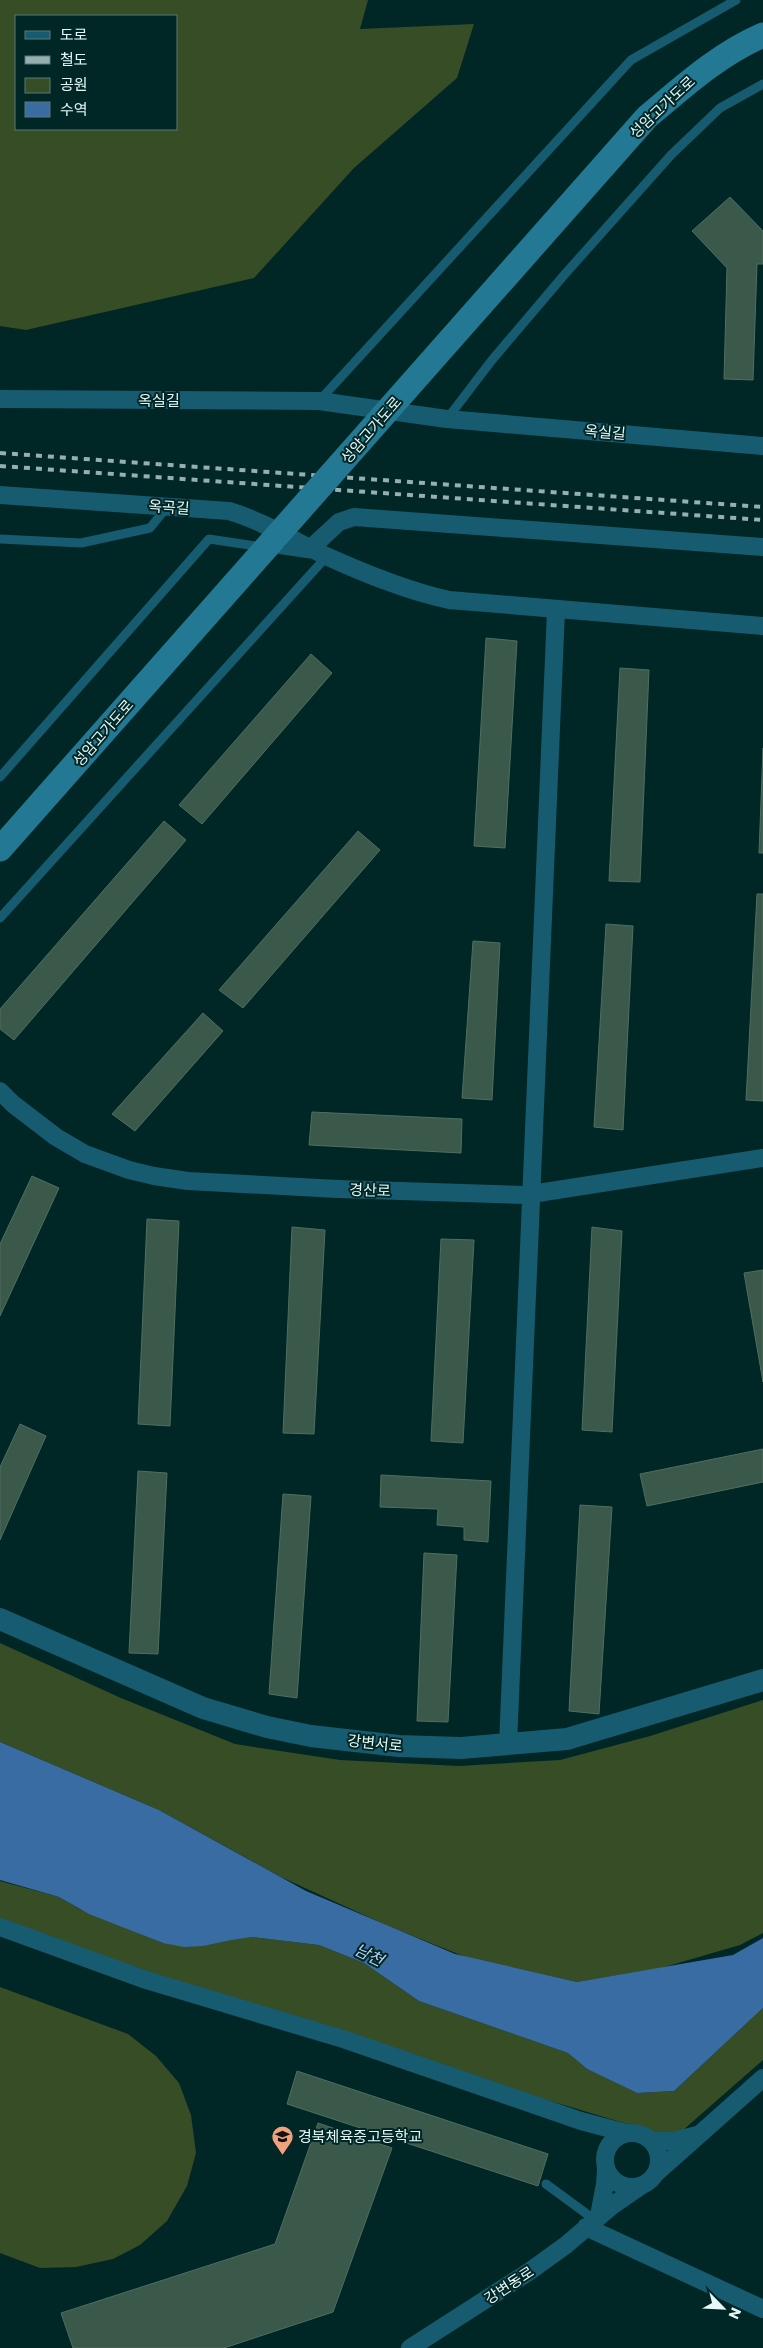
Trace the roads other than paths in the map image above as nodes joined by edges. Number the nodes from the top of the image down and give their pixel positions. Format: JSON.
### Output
{"nodes":[{"id":1,"x":736,"y":0,"type":"edge"},
{"id":2,"x":763,"y":35,"type":"edge"},
{"id":3,"x":763,"y":84,"type":"edge"},
{"id":4,"x":0,"y":399,"type":"edge"},
{"id":5,"x":319,"y":401,"type":"junction"},
{"id":6,"x":447,"y":419,"type":"junction"},
{"id":7,"x":763,"y":446,"type":"edge"},
{"id":8,"x":0,"y":495,"type":"edge"},
{"id":9,"x":167,"y":506,"type":"junction"},
{"id":10,"x":0,"y":539,"type":"edge"},
{"id":11,"x":763,"y":547,"type":"edge"},
{"id":12,"x":311,"y":548,"type":"junction"},
{"id":13,"x":327,"y":556,"type":"junction"},
{"id":14,"x":556,"y":610,"type":"junction"},
{"id":15,"x":763,"y":626,"type":"edge"},
{"id":16,"x":0,"y":776,"type":"edge"},
{"id":17,"x":0,"y":849,"type":"edge"},
{"id":18,"x":0,"y":918,"type":"edge"},
{"id":19,"x":0,"y":1091,"type":"edge"},
{"id":20,"x":763,"y":1158,"type":"edge"},
{"id":21,"x":531,"y":1193,"type":"junction"},
{"id":22,"x":0,"y":1619,"type":"edge"},
{"id":23,"x":763,"y":1680,"type":"edge"},
{"id":24,"x":508,"y":1744,"type":"junction"},
{"id":25,"x":0,"y":1927,"type":"edge"},
{"id":26,"x":763,"y":2078,"type":"edge"},
{"id":27,"x":581,"y":2121,"type":"junction"},
{"id":28,"x":626,"y":2133,"type":"junction"},
{"id":29,"x":698,"y":2134,"type":"junction"},
{"id":30,"x":651,"y":2141,"type":"junction"},
{"id":31,"x":605,"y":2164,"type":"junction"},
{"id":32,"x":655,"y":2174,"type":"junction"},
{"id":33,"x":546,"y":2184,"type":"dead end"},
{"id":34,"x":642,"y":2185,"type":"junction"},
{"id":35,"x":593,"y":2221,"type":"junction"},
{"id":36,"x":763,"y":2309,"type":"edge"},
{"id":37,"x":412,"y":2348,"type":"edge"}],
"edges":[{"from":1,"to":5,"type":"lane"},
{"from":2,"to":17,"type":"main road","name":"성암고가도로","bridge":true},
{"from":3,"to":6,"type":"lane"},
{"from":4,"to":5,"type":"street","name":"옥실길"},
{"from":5,"to":6,"type":"street","name":"옥실길"},
{"from":6,"to":7,"type":"street","name":"옥실길"},
{"from":8,"to":9,"type":"street","name":"옥곡길"},
{"from":9,"to":10,"type":"lane"},
{"from":9,"to":12,"type":"street","name":"옥곡길"},
{"from":11,"to":12,"type":"street"},
{"from":12,"to":13,"type":"street","name":"옥곡길"},
{"from":13,"to":14,"type":"street","name":"옥곡길"},
{"from":13,"to":16,"type":"lane"},
{"from":13,"to":18,"type":"lane"},
{"from":14,"to":15,"type":"street","name":"옥곡길"},
{"from":14,"to":21,"type":"street"},
{"from":19,"to":21,"type":"street","name":"경산로"},
{"from":20,"to":21,"type":"street","name":"경산로"},
{"from":21,"to":24,"type":"street"},
{"from":22,"to":24,"type":"street","name":"강변서로"},
{"from":23,"to":24,"type":"street","name":"강변서로"},
{"from":25,"to":27,"type":"street","name":"강변동로"},
{"from":26,"to":29,"type":"street","name":"강변동로"},
{"from":27,"to":28,"type":"street","name":"강변동로"},
{"from":27,"to":31,"type":"street"},
{"from":28,"to":30,"type":"street","name":"강변동로"},
{"from":28,"to":31,"type":"street"},
{"from":29,"to":30,"type":"street","name":"강변동로"},
{"from":29,"to":32,"type":"street","name":"강변동로"},
{"from":30,"to":32,"type":"street"},
{"from":31,"to":34,"type":"street"},
{"from":31,"to":35,"type":"street"},
{"from":32,"to":34,"type":"street","name":"강변동로"},
{"from":33,"to":35,"type":"lane"},
{"from":34,"to":35,"type":"street","name":"강변동로"},
{"from":35,"to":36,"type":"street"},
{"from":35,"to":37,"type":"street","name":"강변동로"}]}
